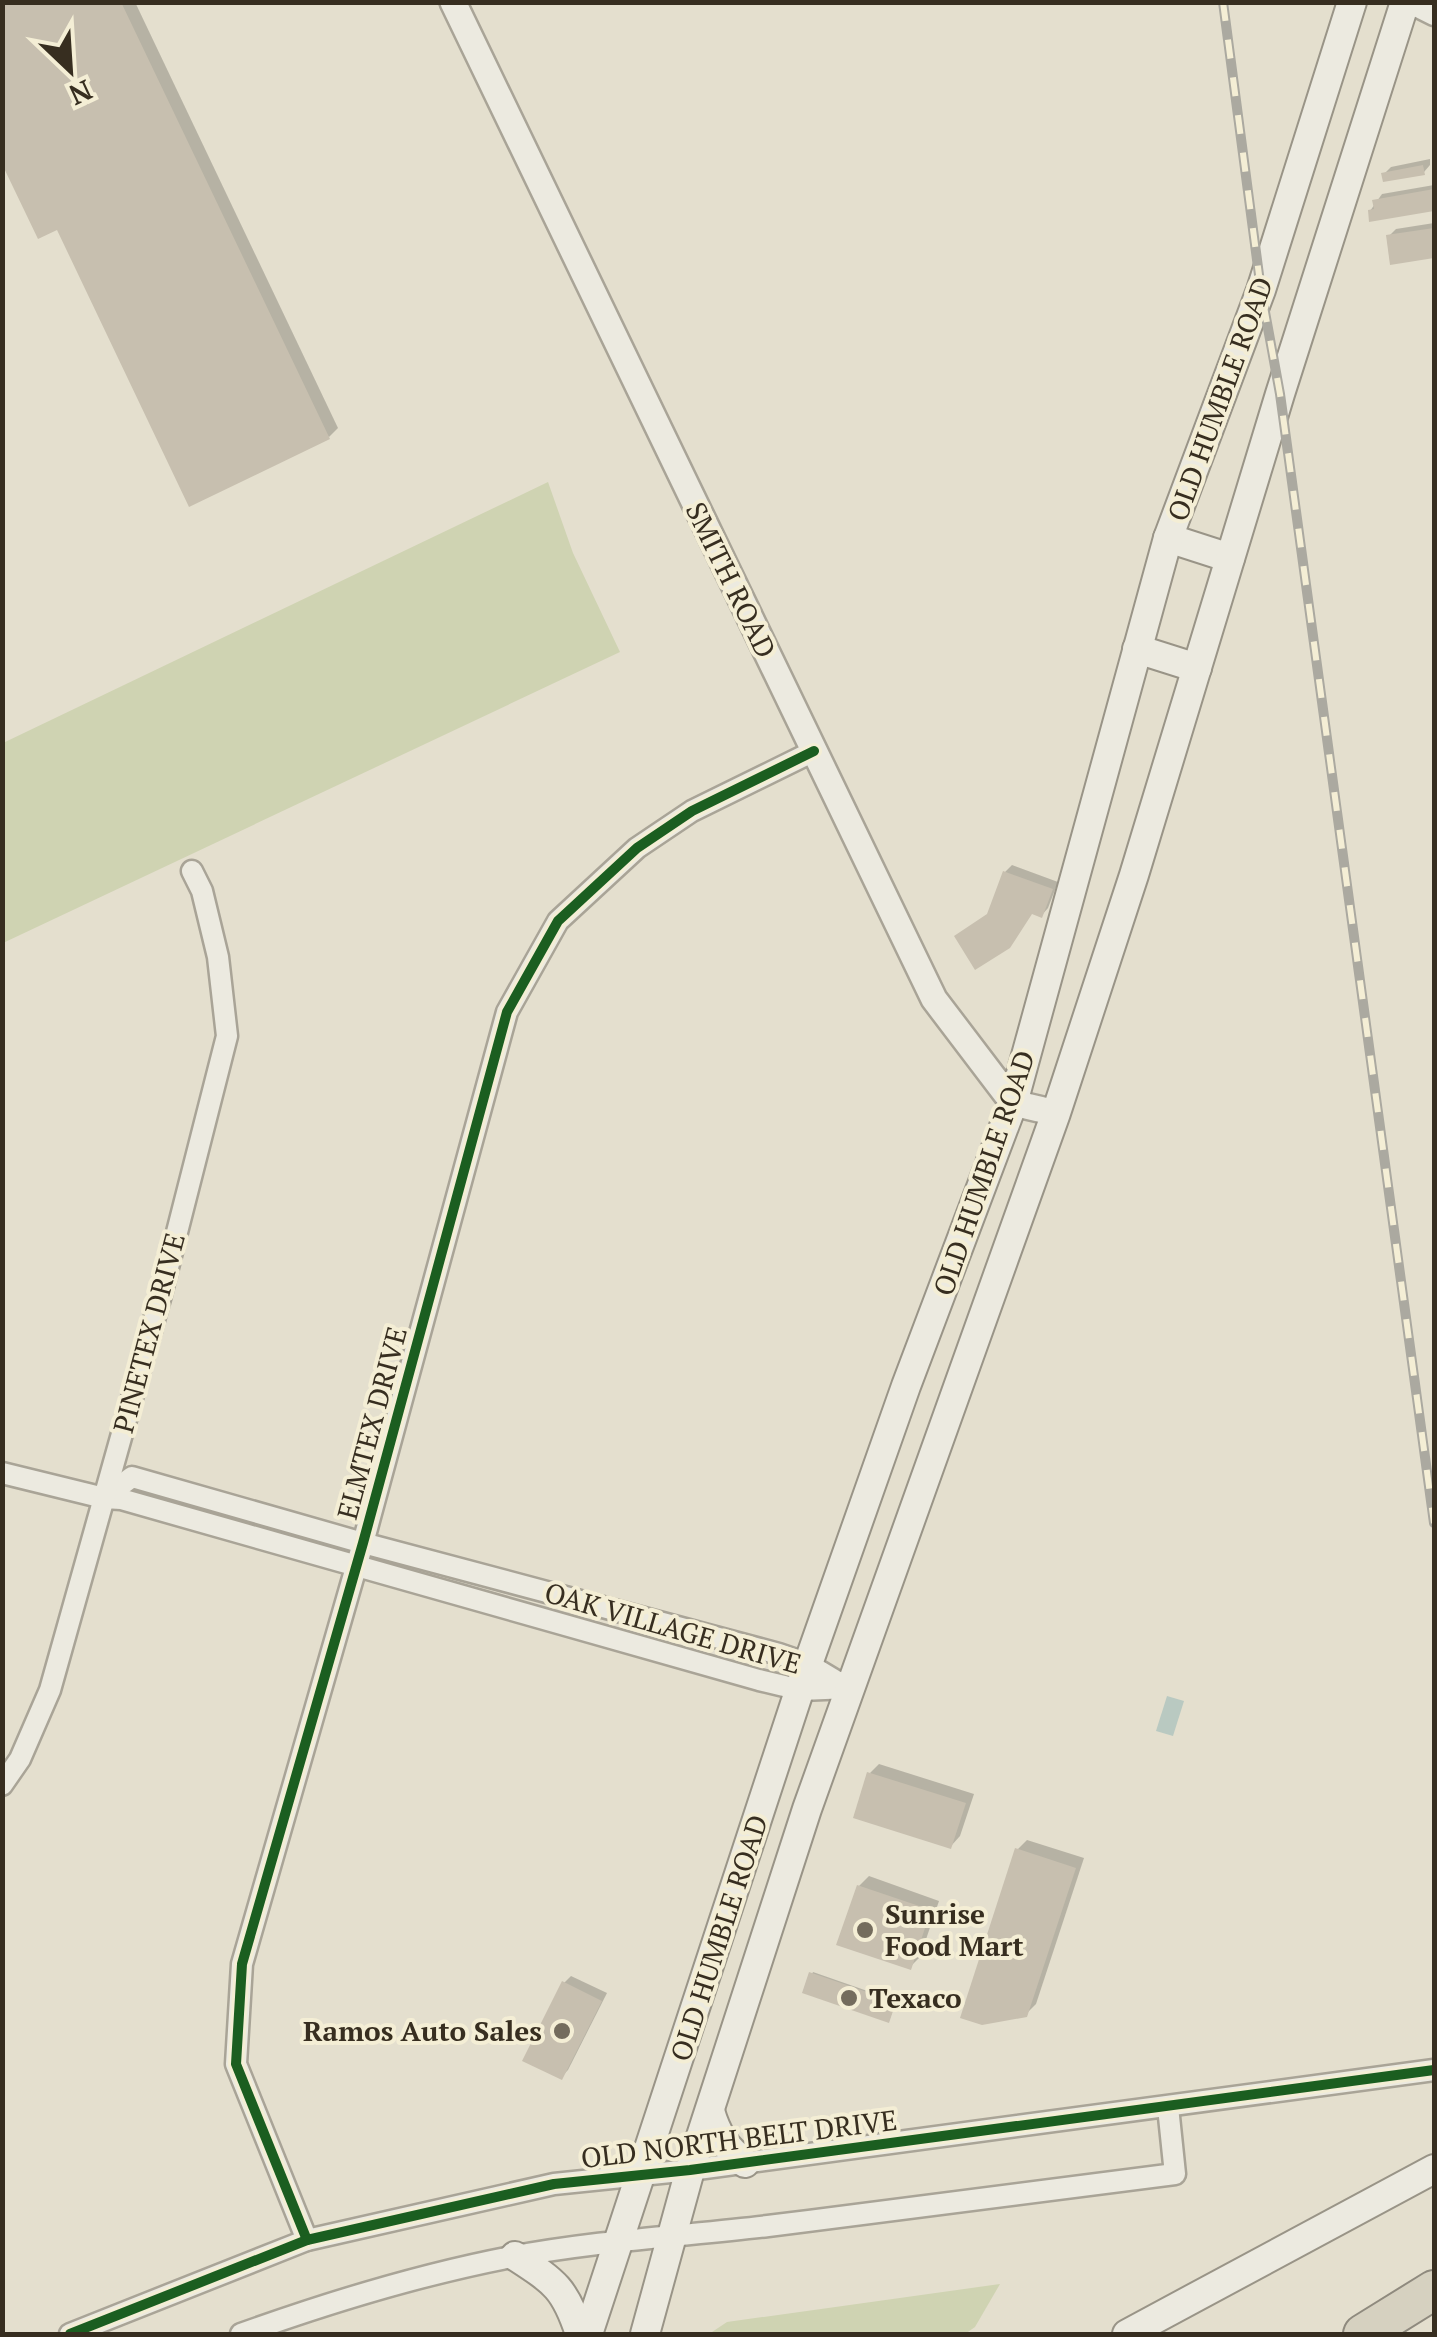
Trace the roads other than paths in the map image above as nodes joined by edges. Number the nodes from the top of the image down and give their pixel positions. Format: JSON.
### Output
{"nodes":[{"id":1,"x":453,"y":2,"type":"edge"},
{"id":2,"x":1352,"y":2,"type":"edge"},
{"id":3,"x":1407,"y":2,"type":"edge"},
{"id":4,"x":1434,"y":15,"type":"edge"},
{"id":5,"x":1168,"y":538,"type":"junction"},
{"id":6,"x":1230,"y":558,"type":"junction"},
{"id":7,"x":1138,"y":649,"type":"junction"},
{"id":8,"x":1197,"y":668,"type":"junction"},
{"id":9,"x":814,"y":751,"type":"junction"},
{"id":10,"x":192,"y":871,"type":"dead end"},
{"id":11,"x":1013,"y":1103,"type":"junction"},
{"id":12,"x":1056,"y":1113,"type":"junction"},
{"id":13,"x":906,"y":1386,"type":"junction"},
{"id":14,"x":950,"y":1403,"type":"junction"},
{"id":15,"x":2,"y":1473,"type":"edge"},
{"id":16,"x":104,"y":1498,"type":"junction"},
{"id":17,"x":363,"y":1543,"type":"junction"},
{"id":18,"x":356,"y":1566,"type":"junction"},
{"id":19,"x":804,"y":1677,"type":"junction"},
{"id":20,"x":849,"y":1688,"type":"junction"},
{"id":21,"x":2,"y":1786,"type":"edge"},
{"id":22,"x":1434,"y":2070,"type":"edge"},
{"id":23,"x":1168,"y":2107,"type":"junction"},
{"id":24,"x":710,"y":2111,"type":"junction"},
{"id":25,"x":745,"y":2163,"type":"junction"},
{"id":26,"x":1434,"y":2169,"type":"edge"},
{"id":27,"x":690,"y":2170,"type":"junction"},
{"id":28,"x":642,"y":2175,"type":"junction"},
{"id":29,"x":672,"y":2234,"type":"junction"},
{"id":30,"x":307,"y":2240,"type":"junction"},
{"id":31,"x":621,"y":2241,"type":"junction"},
{"id":32,"x":515,"y":2256,"type":"junction"},
{"id":33,"x":1434,"y":2290,"type":"edge"},
{"id":34,"x":1434,"y":2312,"type":"edge"},
{"id":35,"x":70,"y":2334,"type":"edge"},
{"id":36,"x":241,"y":2334,"type":"edge"},
{"id":37,"x":580,"y":2334,"type":"edge"},
{"id":38,"x":588,"y":2334,"type":"edge"},
{"id":39,"x":645,"y":2334,"type":"edge"},
{"id":40,"x":1127,"y":2334,"type":"edge"},
{"id":41,"x":1363,"y":2334,"type":"edge"},
{"id":42,"x":1394,"y":2334,"type":"edge"}],
"edges":[{"from":1,"to":9,"type":"street","name":"SMITH ROAD"},
{"from":2,"to":5,"type":"main road","name":"OLD HUMBLE ROAD"},
{"from":3,"to":4,"type":"street"},
{"from":3,"to":6,"type":"main road","name":"OLD HUMBLE ROAD"},
{"from":5,"to":6,"type":"main road"},
{"from":5,"to":7,"type":"main road","name":"OLD HUMBLE ROAD"},
{"from":6,"to":8,"type":"main road","name":"OLD HUMBLE ROAD"},
{"from":7,"to":8,"type":"main road"},
{"from":7,"to":11,"type":"main road","name":"OLD HUMBLE ROAD"},
{"from":8,"to":12,"type":"main road","name":"OLD HUMBLE ROAD"},
{"from":9,"to":11,"type":"street","name":"SMITH ROAD"},
{"from":9,"to":17,"type":"street","name":"ELMTEX DRIVE"},
{"from":10,"to":16,"type":"street","name":"PINETEX DRIVE"},
{"from":11,"to":12,"type":"street"},
{"from":11,"to":13,"type":"main road","name":"OLD HUMBLE ROAD"},
{"from":12,"to":14,"type":"main road","name":"OLD HUMBLE ROAD"},
{"from":13,"to":14,"type":"main road"},
{"from":13,"to":19,"type":"main road","name":"OLD HUMBLE ROAD"},
{"from":14,"to":20,"type":"main road","name":"OLD HUMBLE ROAD"},
{"from":15,"to":16,"type":"street","name":"OAK VILLAGE DRIVE"},
{"from":16,"to":17,"type":"street","name":"OAK VILLAGE DRIVE"},
{"from":16,"to":18,"type":"street","name":"OAK VILLAGE DRIVE"},
{"from":16,"to":21,"type":"street","name":"PINETEX DRIVE"},
{"from":17,"to":18,"type":"street","name":"ELMTEX DRIVE"},
{"from":17,"to":19,"type":"street","name":"OAK VILLAGE DRIVE"},
{"from":18,"to":19,"type":"street","name":"OAK VILLAGE DRIVE"},
{"from":18,"to":30,"type":"street","name":"ELMTEX DRIVE"},
{"from":19,"to":20,"type":"street","name":"OAK VILLAGE DRIVE"},
{"from":19,"to":28,"type":"main road","name":"OLD HUMBLE ROAD"},
{"from":20,"to":24,"type":"main road","name":"OLD HUMBLE ROAD"},
{"from":22,"to":23,"type":"street","name":"OLD NORTH BELT DRIVE"},
{"from":23,"to":25,"type":"street","name":"OLD NORTH BELT DRIVE"},
{"from":23,"to":29,"type":"street"},
{"from":24,"to":25,"type":"main road"},
{"from":24,"to":27,"type":"main road","name":"OLD HUMBLE ROAD"},
{"from":25,"to":27,"type":"street","name":"OLD NORTH BELT DRIVE"},
{"from":26,"to":40,"type":"main road"},
{"from":27,"to":28,"type":"street","name":"OLD NORTH BELT DRIVE"},
{"from":27,"to":29,"type":"main road","name":"OLD HUMBLE ROAD"},
{"from":28,"to":30,"type":"street","name":"OLD NORTH BELT DRIVE"},
{"from":28,"to":31,"type":"main road","name":"OLD HUMBLE ROAD"},
{"from":29,"to":31,"type":"street"},
{"from":29,"to":39,"type":"main road","name":"OLD HUMBLE ROAD"},
{"from":30,"to":35,"type":"street","name":"OLD NORTH BELT DRIVE"},
{"from":31,"to":32,"type":"street"},
{"from":31,"to":38,"type":"main road","name":"OLD HUMBLE ROAD"},
{"from":32,"to":36,"type":"street"},
{"from":32,"to":37,"type":"main road"},
{"from":33,"to":41,"type":"highway"},
{"from":34,"to":42,"type":"highway"}]}
